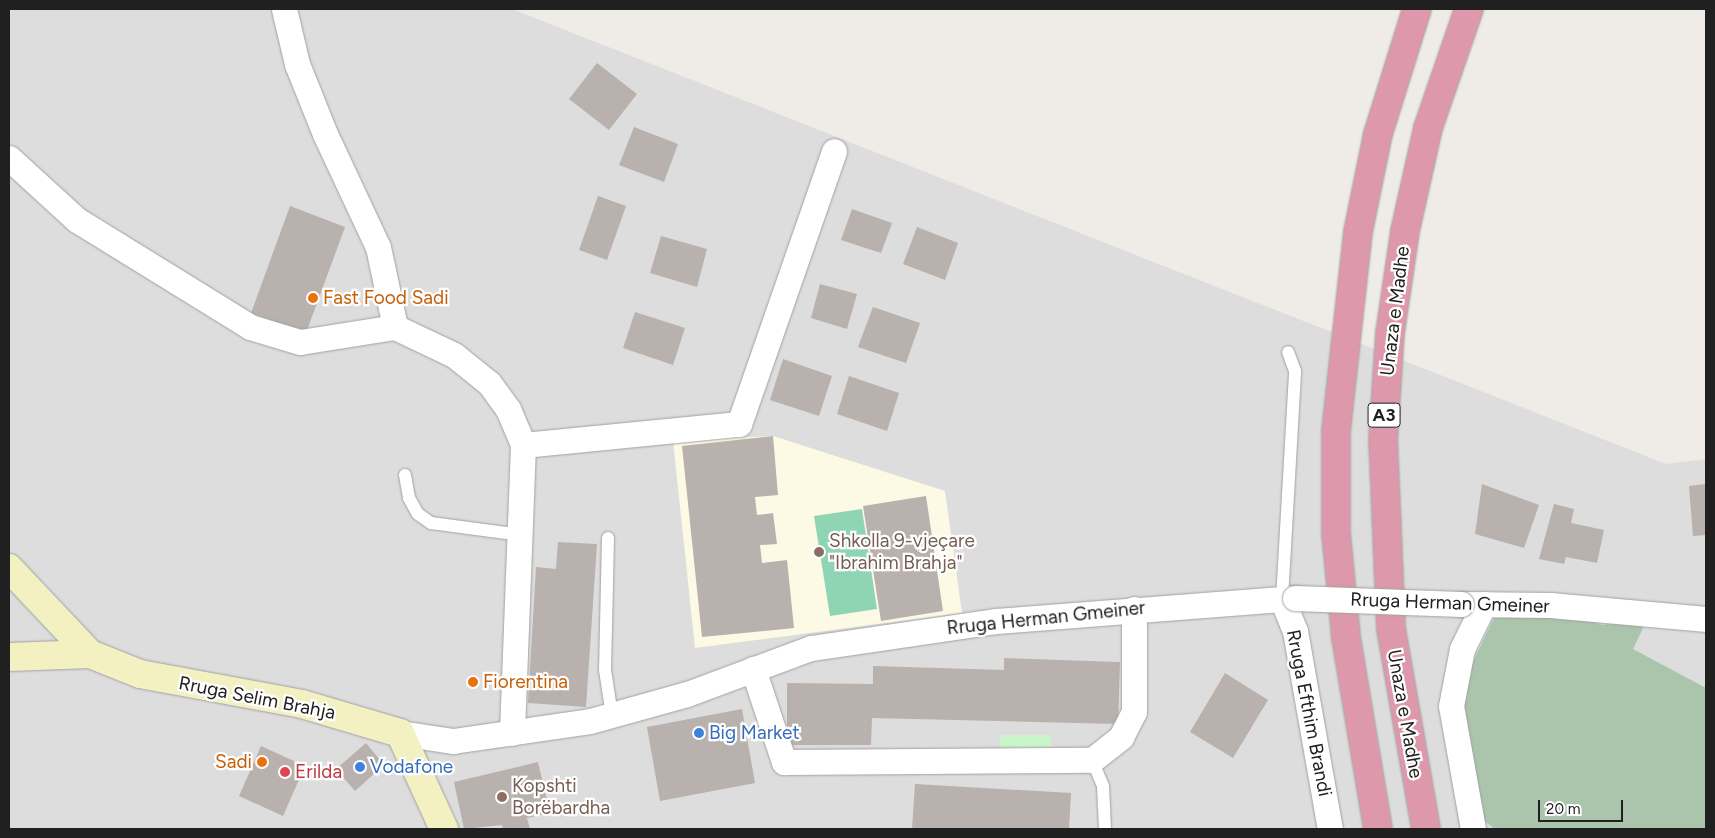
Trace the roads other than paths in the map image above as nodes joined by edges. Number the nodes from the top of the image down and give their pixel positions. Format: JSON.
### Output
{"nodes":[{"id":1,"x":284,"y":9,"type":"edge"},
{"id":2,"x":1417,"y":9,"type":"edge"},
{"id":3,"x":1469,"y":9,"type":"edge"},
{"id":4,"x":834,"y":151,"type":"dead end"},
{"id":5,"x":9,"y":158,"type":"edge"},
{"id":6,"x":394,"y":327,"type":"junction"},
{"id":7,"x":1288,"y":352,"type":"dead end"},
{"id":8,"x":524,"y":445,"type":"junction"},
{"id":9,"x":405,"y":475,"type":"dead end"},
{"id":10,"x":521,"y":535,"type":"junction"},
{"id":11,"x":608,"y":538,"type":"dead end"},
{"id":12,"x":9,"y":568,"type":"edge"},
{"id":13,"x":1289,"y":599,"type":"junction"},
{"id":14,"x":1472,"y":604,"type":"junction"},
{"id":15,"x":1134,"y":609,"type":"junction"},
{"id":16,"x":1706,"y":619,"type":"edge"},
{"id":17,"x":90,"y":654,"type":"junction"},
{"id":18,"x":9,"y":656,"type":"edge"},
{"id":19,"x":753,"y":670,"type":"junction"},
{"id":20,"x":612,"y":715,"type":"junction"},
{"id":21,"x":400,"y":733,"type":"junction"},
{"id":22,"x":512,"y":733,"type":"junction"},
{"id":23,"x":1092,"y":760,"type":"junction"},
{"id":24,"x":444,"y":829,"type":"edge"},
{"id":25,"x":1105,"y":829,"type":"edge"},
{"id":26,"x":1330,"y":829,"type":"edge"},
{"id":27,"x":1378,"y":829,"type":"edge"},
{"id":28,"x":1426,"y":829,"type":"edge"},
{"id":29,"x":1473,"y":829,"type":"edge"}],
"edges":[{"from":1,"to":6,"type":"street"},
{"from":2,"to":27,"type":"highway"},
{"from":3,"to":28,"type":"highway","name":"Unaza e Madhe","number":"A3"},
{"from":4,"to":8,"type":"street"},
{"from":5,"to":6,"type":"street"},
{"from":6,"to":8,"type":"street"},
{"from":7,"to":13,"type":"lane"},
{"from":8,"to":10,"type":"street"},
{"from":9,"to":10,"type":"lane"},
{"from":10,"to":22,"type":"street"},
{"from":11,"to":20,"type":"lane"},
{"from":12,"to":17,"type":"street"},
{"from":13,"to":14,"type":"street","name":"Rruga Herman Gmeiner","bridge":true},
{"from":13,"to":15,"type":"street","name":"Rruga Herman Gmeiner"},
{"from":13,"to":26,"type":"street","name":"Rruga Efthim Brandi"},
{"from":14,"to":16,"type":"street","name":"Rruga Herman Gmeiner"},
{"from":14,"to":29,"type":"street"},
{"from":15,"to":19,"type":"street","name":"Rruga Herman Gmeiner"},
{"from":15,"to":23,"type":"street"},
{"from":17,"to":18,"type":"street","name":"Rruga Selim Brahja"},
{"from":17,"to":21,"type":"street","name":"Rruga Selim Brahja"},
{"from":19,"to":20,"type":"street","name":"Rruga Herman Gmeiner"},
{"from":19,"to":23,"type":"street"},
{"from":20,"to":22,"type":"street","name":"Rruga Herman Gmeiner"},
{"from":21,"to":22,"type":"street","name":"Rruga Herman Gmeiner"},
{"from":21,"to":24,"type":"street"},
{"from":23,"to":25,"type":"lane"}]}
